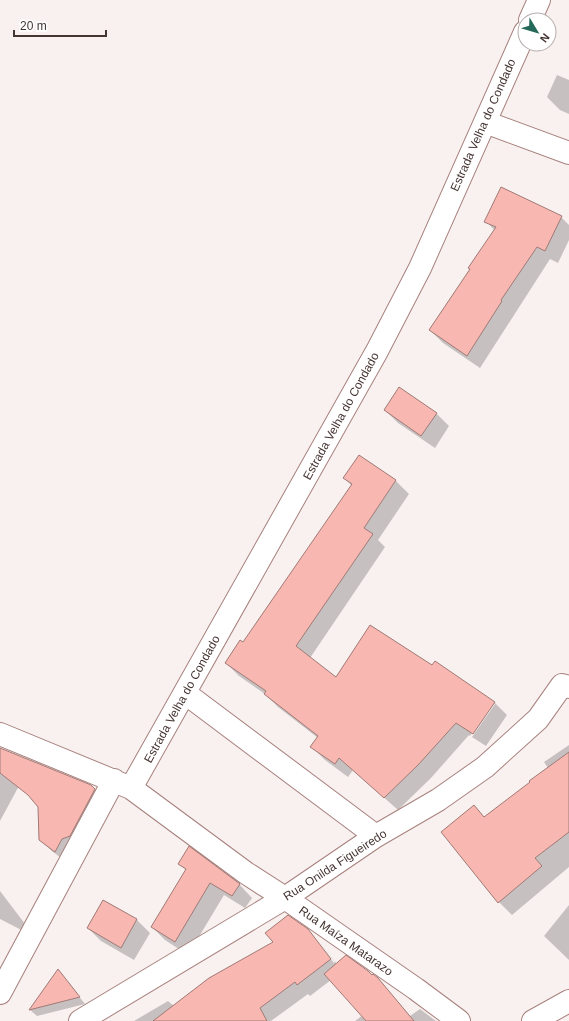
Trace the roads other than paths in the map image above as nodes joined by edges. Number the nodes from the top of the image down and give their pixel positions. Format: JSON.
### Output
{"nodes":[{"id":1,"x":539,"y":0,"type":"edge"},
{"id":2,"x":534,"y":12,"type":"edge"},
{"id":3,"x":517,"y":50,"type":"edge"},
{"id":4,"x":485,"y":122,"type":"junction"},
{"id":5,"x":569,"y":153,"type":"edge"},
{"id":6,"x":567,"y":682,"type":"edge"},
{"id":7,"x":185,"y":693,"type":"junction"},
{"id":8,"x":0,"y":734,"type":"edge"},
{"id":9,"x":123,"y":784,"type":"junction"},
{"id":10,"x":376,"y":836,"type":"junction"},
{"id":11,"x":285,"y":898,"type":"junction"},
{"id":12,"x":5,"y":971,"type":"edge"},
{"id":13,"x":0,"y":993,"type":"edge"},
{"id":14,"x":569,"y":1001,"type":"edge"},
{"id":15,"x":80,"y":1021,"type":"edge"},
{"id":16,"x":459,"y":1021,"type":"edge"},
{"id":17,"x":533,"y":1021,"type":"edge"}],
"edges":[{"from":1,"to":2,"type":"street"},
{"from":3,"to":4,"type":"street","name":"Estrada Velha do Condado"},
{"from":4,"to":5,"type":"street"},
{"from":4,"to":7,"type":"street","name":"Estrada Velha do Condado"},
{"from":6,"to":10,"type":"street","name":"Rua Onilda Figueiredo"},
{"from":7,"to":9,"type":"street","name":"Estrada Velha do Condado"},
{"from":7,"to":10,"type":"street"},
{"from":8,"to":9,"type":"street"},
{"from":9,"to":11,"type":"street","name":"Rua Maíza Matarazo"},
{"from":9,"to":12,"type":"street","name":"Estrada Velha do Condado"},
{"from":10,"to":11,"type":"street","name":"Rua Onilda Figueiredo"},
{"from":11,"to":15,"type":"street","name":"Rua Onilda Figueiredo"},
{"from":11,"to":16,"type":"street","name":"Rua Maíza Matarazo"},
{"from":12,"to":13,"type":"street","name":"Estrada Velha do Condado"},
{"from":14,"to":17,"type":"street"}]}
